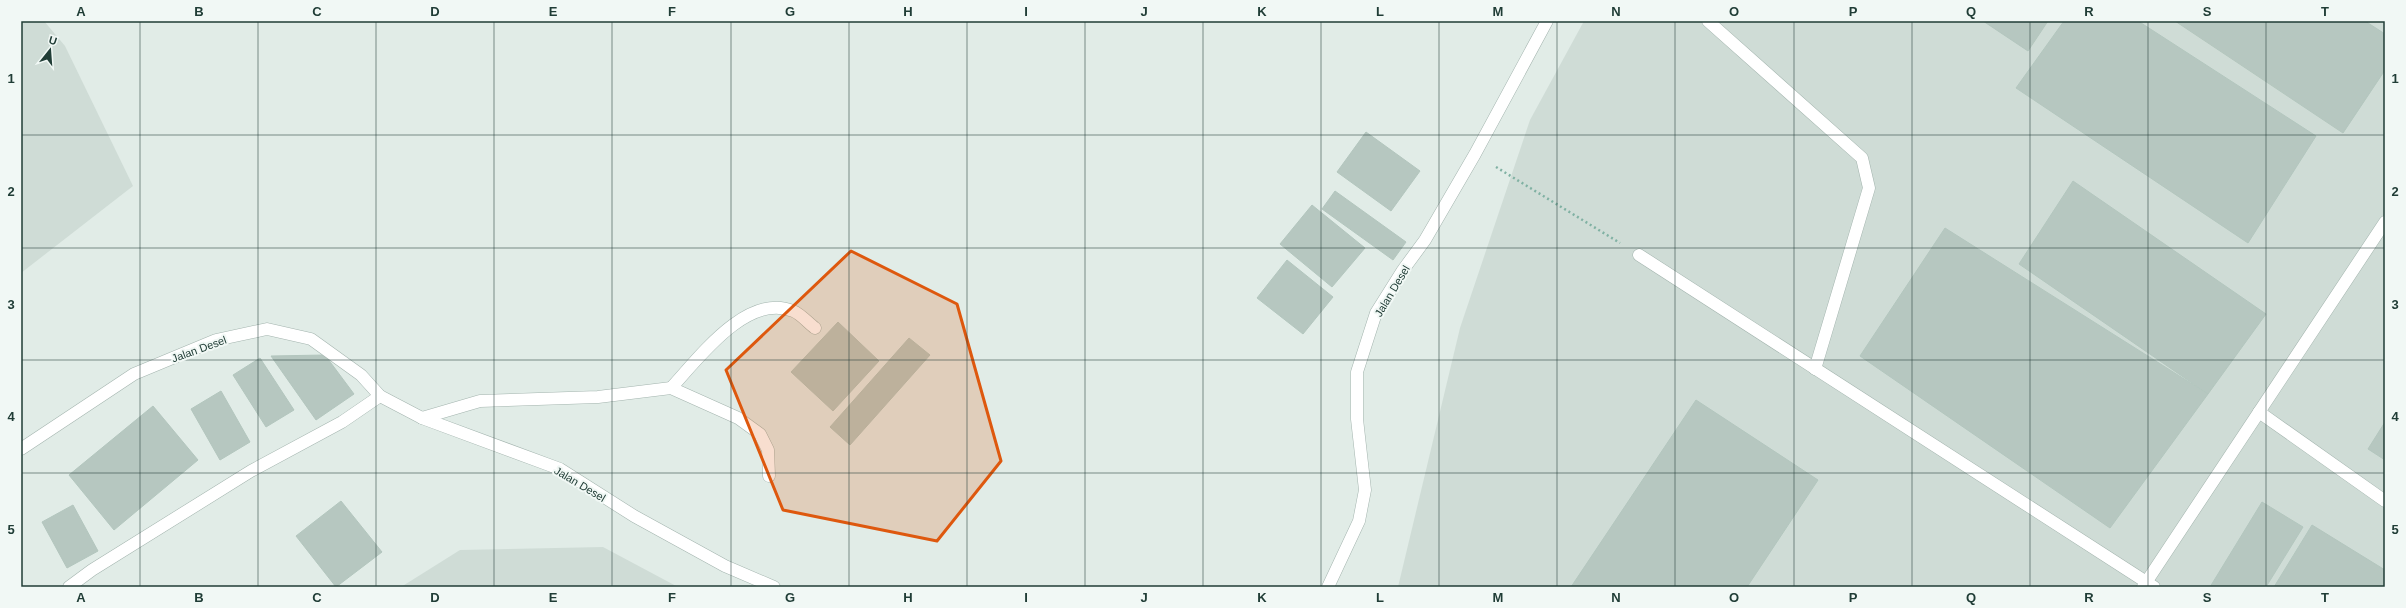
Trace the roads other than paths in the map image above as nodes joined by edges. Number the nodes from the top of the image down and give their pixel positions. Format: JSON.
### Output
{"nodes":[{"id":1,"x":1547,"y":21,"type":"edge"},
{"id":2,"x":1708,"y":21,"type":"edge"},
{"id":3,"x":2385,"y":222,"type":"edge"},
{"id":4,"x":1639,"y":255,"type":"road end"},
{"id":5,"x":815,"y":328,"type":"dead end"},
{"id":6,"x":1815,"y":369,"type":"junction"},
{"id":7,"x":671,"y":388,"type":"junction"},
{"id":8,"x":380,"y":396,"type":"junction"},
{"id":9,"x":2259,"y":412,"type":"junction"},
{"id":10,"x":422,"y":418,"type":"junction"},
{"id":11,"x":21,"y":449,"type":"edge"},
{"id":12,"x":769,"y":476,"type":"dead end"},
{"id":13,"x":2385,"y":501,"type":"edge"},
{"id":14,"x":2148,"y":585,"type":"edge"},
{"id":15,"x":69,"y":587,"type":"edge"},
{"id":16,"x":774,"y":587,"type":"edge"},
{"id":17,"x":1328,"y":587,"type":"edge"}],
"edges":[{"from":1,"to":17,"type":"street","name":"Jalan Desel"},
{"from":2,"to":6,"type":"street"},
{"from":3,"to":9,"type":"street"},
{"from":4,"to":6,"type":"street"},
{"from":5,"to":7,"type":"street"},
{"from":6,"to":14,"type":"street"},
{"from":7,"to":10,"type":"street"},
{"from":7,"to":12,"type":"street"},
{"from":8,"to":10,"type":"street","name":"Jalan Desel"},
{"from":8,"to":11,"type":"street","name":"Jalan Desel"},
{"from":8,"to":15,"type":"street"},
{"from":9,"to":13,"type":"street"},
{"from":9,"to":14,"type":"street"},
{"from":10,"to":16,"type":"street","name":"Jalan Desel"}]}
